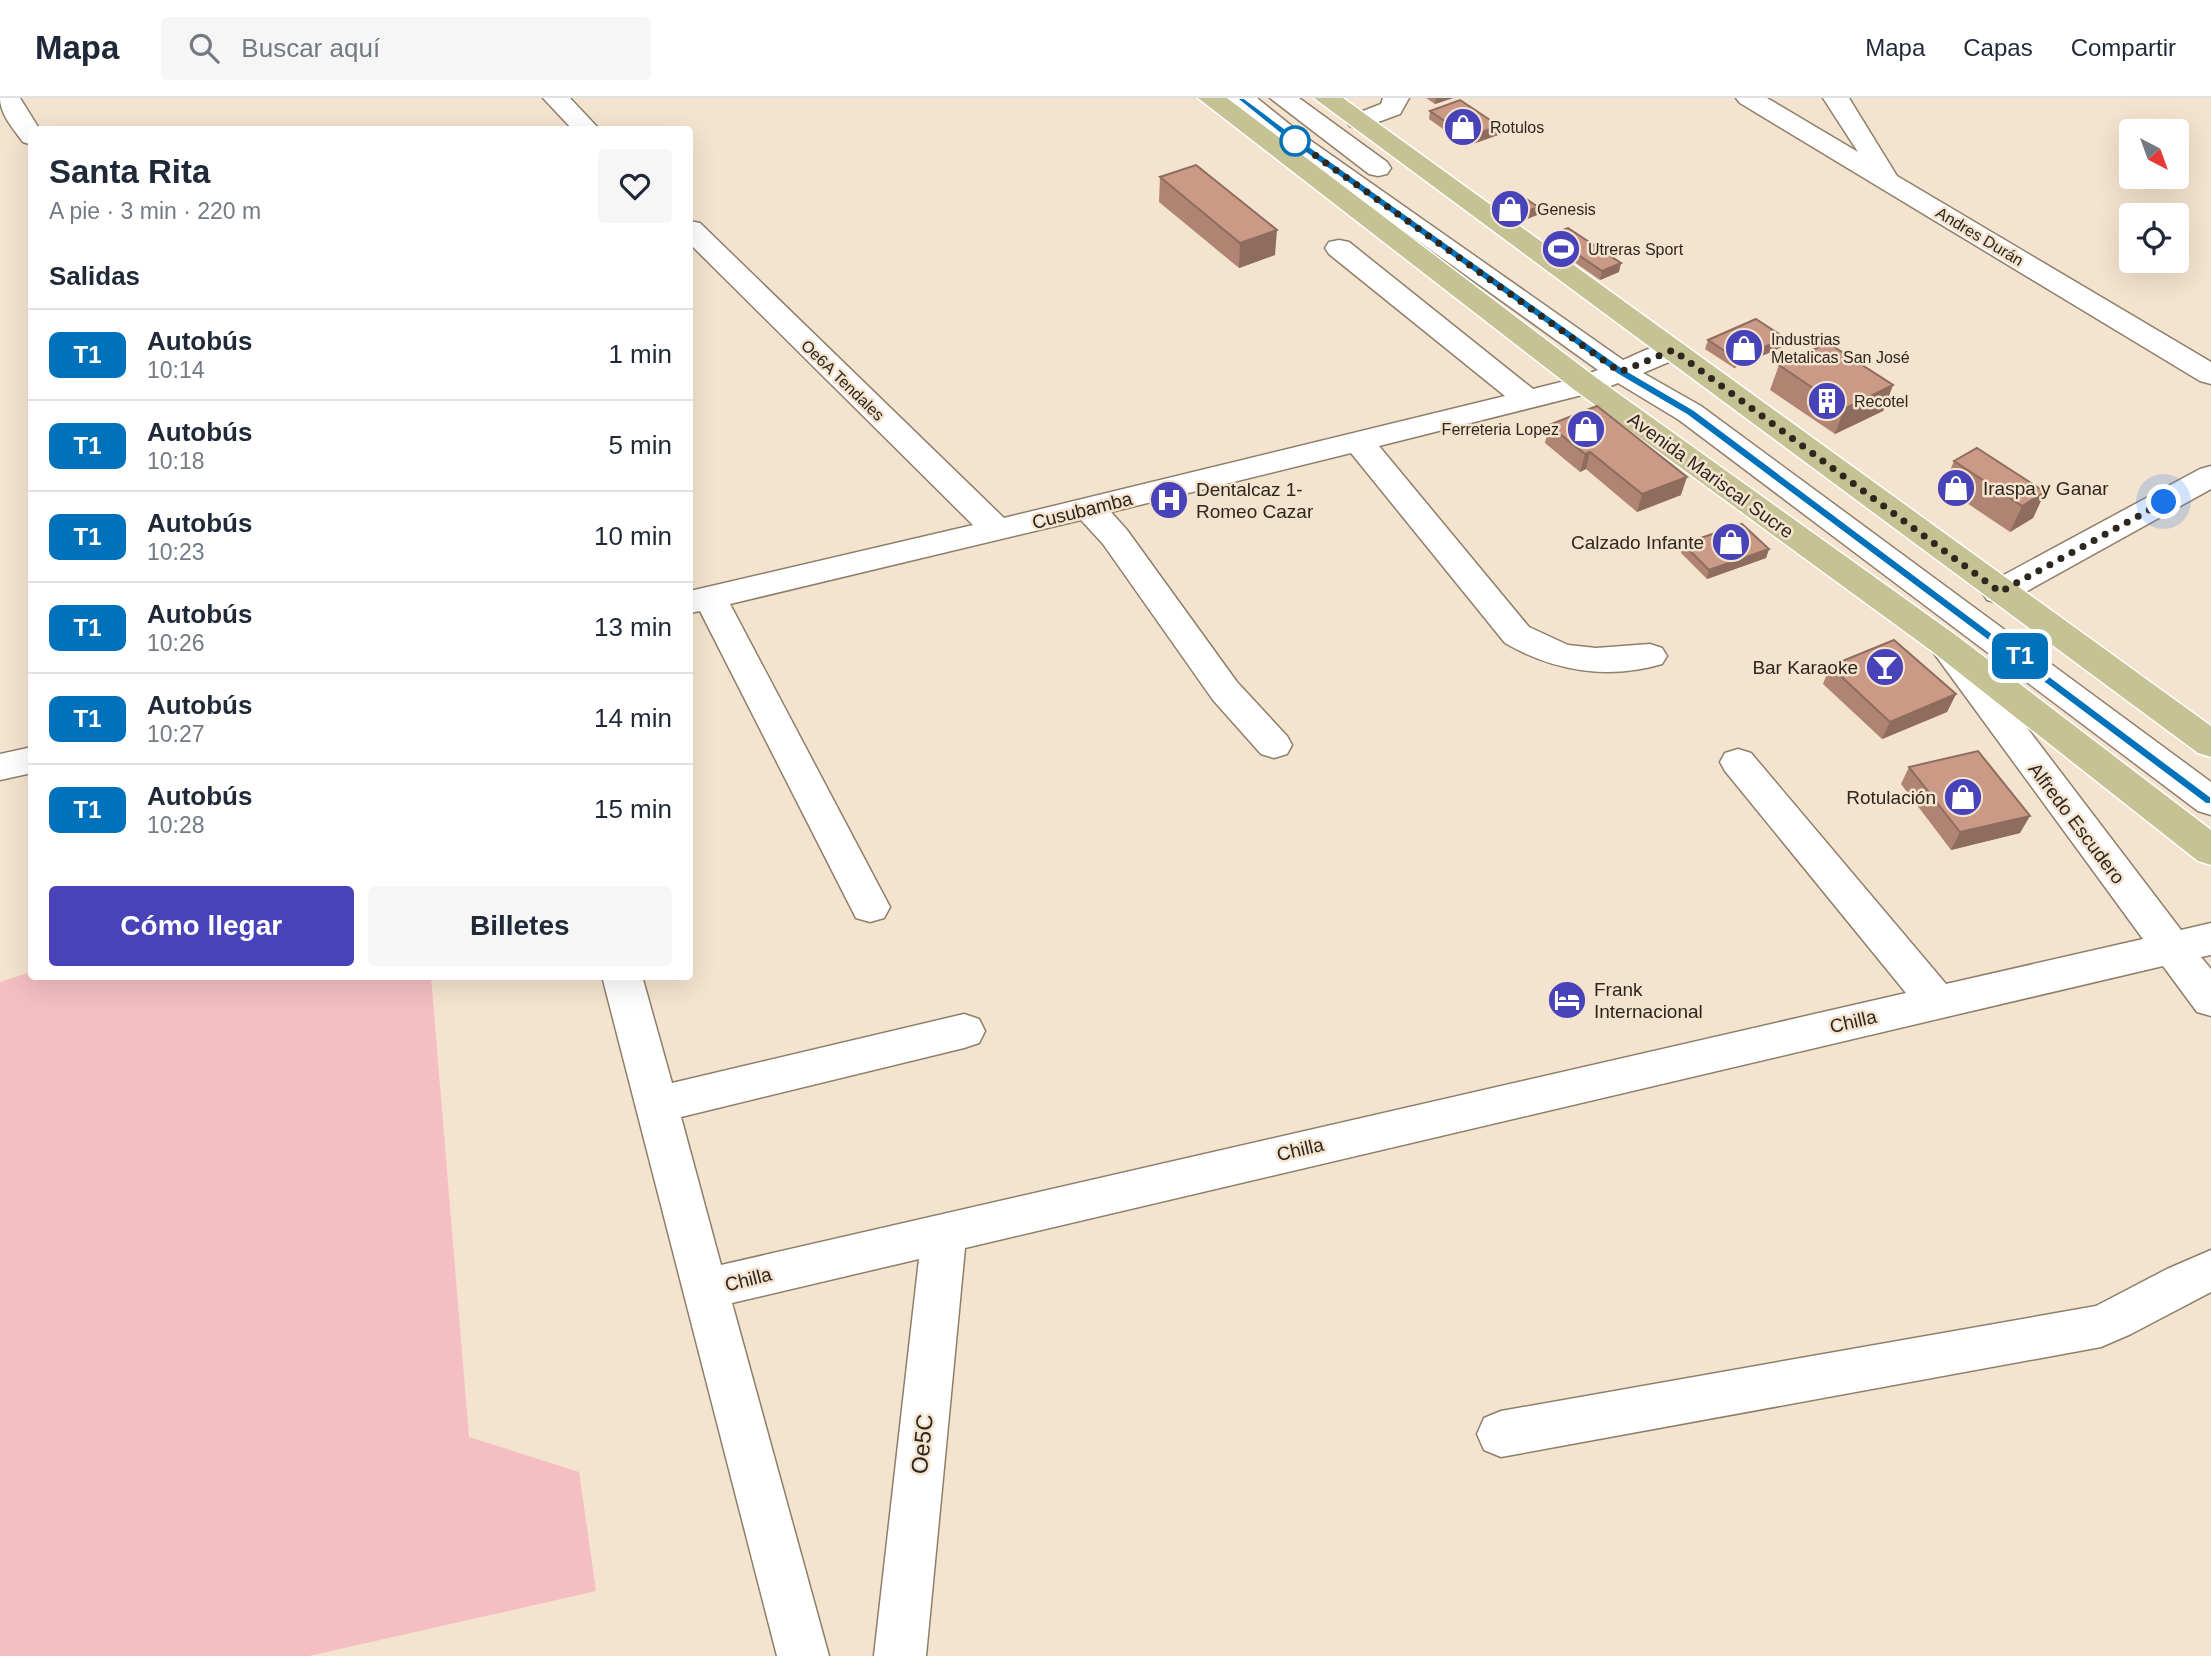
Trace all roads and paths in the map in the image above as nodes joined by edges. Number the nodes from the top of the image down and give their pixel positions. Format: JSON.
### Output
{"nodes":[{"id":1,"x":7,"y":98,"type":"edge"},
{"id":2,"x":555,"y":98,"type":"edge"},
{"id":3,"x":1211,"y":98,"type":"edge"},
{"id":4,"x":1241,"y":98,"type":"edge"},
{"id":5,"x":1283,"y":98,"type":"edge"},
{"id":6,"x":1327,"y":98,"type":"edge"},
{"id":7,"x":1396,"y":98,"type":"edge"},
{"id":8,"x":1748,"y":98,"type":"edge"},
{"id":9,"x":1836,"y":98,"type":"edge"},
{"id":10,"x":1359,"y":121,"type":"junction"},
{"id":11,"x":584,"y":126,"type":"edge"},
{"id":12,"x":28,"y":131,"type":"edge"},
{"id":13,"x":1891,"y":182,"type":"junction"},
{"id":14,"x":693,"y":232,"type":"edge"},
{"id":15,"x":1339,"y":248,"type":"dead end"},
{"id":16,"x":1673,"y":350,"type":"junction"},
{"id":17,"x":1632,"y":367,"type":"junction"},
{"id":18,"x":2211,"y":375,"type":"edge"},
{"id":19,"x":1587,"y":385,"type":"junction"},
{"id":20,"x":1528,"y":400,"type":"junction"},
{"id":21,"x":1359,"y":442,"type":"junction"},
{"id":22,"x":2211,"y":476,"type":"edge"},
{"id":23,"x":1089,"y":508,"type":"junction"},
{"id":24,"x":997,"y":530,"type":"junction"},
{"id":25,"x":2000,"y":592,"type":"junction"},
{"id":26,"x":700,"y":600,"type":"edge"},
{"id":27,"x":1945,"y":645,"type":"junction"},
{"id":28,"x":1650,"y":656,"type":"dead end"},
{"id":29,"x":2211,"y":744,"type":"edge"},
{"id":30,"x":1274,"y":745,"type":"dead end"},
{"id":31,"x":28,"y":761,"type":"edge"},
{"id":32,"x":1738,"y":762,"type":"dead end"},
{"id":33,"x":0,"y":767,"type":"edge"},
{"id":34,"x":2211,"y":801,"type":"edge"},
{"id":35,"x":2211,"y":850,"type":"edge"},
{"id":36,"x":870,"y":907,"type":"dead end"},
{"id":37,"x":2211,"y":939,"type":"edge"},
{"id":38,"x":2169,"y":948,"type":"junction"},
{"id":39,"x":623,"y":980,"type":"edge"},
{"id":40,"x":2211,"y":1000,"type":"edge"},
{"id":41,"x":1937,"y":1002,"type":"junction"},
{"id":42,"x":964,"y":1031,"type":"dead end"},
{"id":43,"x":656,"y":1105,"type":"junction"},
{"id":44,"x":944,"y":1232,"type":"junction"},
{"id":45,"x":2211,"y":1270,"type":"edge"},
{"id":46,"x":705,"y":1289,"type":"junction"},
{"id":47,"x":1501,"y":1434,"type":"dead end"},
{"id":48,"x":803,"y":1656,"type":"edge"},
{"id":49,"x":900,"y":1656,"type":"edge"}],
"edges":[{"from":1,"to":12,"type":"street"},
{"from":2,"to":11,"type":"street"},
{"from":3,"to":19,"type":"main road","name":"Avenida Mariscal Sucre"},
{"from":4,"to":17,"type":"street"},
{"from":5,"to":17,"type":"street"},
{"from":6,"to":10,"type":"main road"},
{"from":7,"to":10,"type":"street"},
{"from":8,"to":13,"type":"street","name":"Andres Durán"},
{"from":9,"to":13,"type":"street"},
{"from":10,"to":16,"type":"main road"},
{"from":13,"to":18,"type":"street","name":"Andres Durán"},
{"from":14,"to":24,"type":"street","name":"Oe6A Tendales"},
{"from":15,"to":20,"type":"street"},
{"from":16,"to":17,"type":"street","name":"Cusubamba"},
{"from":16,"to":25,"type":"main road"},
{"from":17,"to":19,"type":"street","name":"Cusubamba"},
{"from":17,"to":34,"type":"street"},
{"from":19,"to":20,"type":"street","name":"Cusubamba"},
{"from":19,"to":27,"type":"main road","name":"Avenida Mariscal Sucre"},
{"from":20,"to":21,"type":"street","name":"Cusubamba"},
{"from":21,"to":23,"type":"street","name":"Cusubamba"},
{"from":21,"to":28,"type":"street"},
{"from":22,"to":25,"type":"street"},
{"from":23,"to":24,"type":"street","name":"Cusubamba"},
{"from":23,"to":30,"type":"street"},
{"from":24,"to":26,"type":"street","name":"Cusubamba"},
{"from":25,"to":29,"type":"main road"},
{"from":26,"to":36,"type":"street"},
{"from":27,"to":35,"type":"main road","name":"Avenida Mariscal Sucre"},
{"from":27,"to":38,"type":"street","name":"Alfredo Escudero"},
{"from":31,"to":33,"type":"street"},
{"from":32,"to":41,"type":"street"},
{"from":37,"to":38,"type":"street","name":"Chilla"},
{"from":38,"to":40,"type":"street","name":"Alfredo Escudero"},
{"from":38,"to":41,"type":"street","name":"Chilla"},
{"from":39,"to":43,"type":"street","name":"Chilla"},
{"from":41,"to":44,"type":"street","name":"Chilla"},
{"from":42,"to":43,"type":"street"},
{"from":43,"to":46,"type":"street","name":"Chilla"},
{"from":44,"to":46,"type":"street","name":"Chilla"},
{"from":44,"to":49,"type":"street","name":"Oe5C"},
{"from":45,"to":47,"type":"street"},
{"from":46,"to":48,"type":"street"}]}
